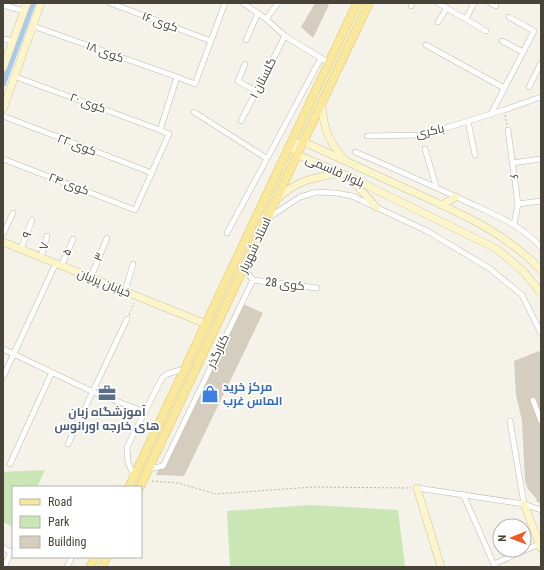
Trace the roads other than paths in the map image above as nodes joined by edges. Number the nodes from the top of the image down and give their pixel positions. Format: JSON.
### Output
{"nodes":[{"id":1,"x":27,"y":3,"type":"edge"},
{"id":2,"x":41,"y":3,"type":"edge"},
{"id":3,"x":110,"y":3,"type":"edge"},
{"id":4,"x":224,"y":3,"type":"edge"},
{"id":5,"x":245,"y":3,"type":"edge"},
{"id":6,"x":278,"y":3,"type":"edge"},
{"id":7,"x":357,"y":3,"type":"edge"},
{"id":8,"x":370,"y":3,"type":"edge"},
{"id":9,"x":438,"y":3,"type":"edge"},
{"id":10,"x":474,"y":3,"type":"edge"},
{"id":11,"x":490,"y":3,"type":"edge"},
{"id":12,"x":3,"y":5,"type":"edge"},
{"id":13,"x":496,"y":6,"type":"dead end"},
{"id":14,"x":447,"y":8,"type":"junction"},
{"id":15,"x":24,"y":11,"type":"junction"},
{"id":16,"x":258,"y":13,"type":"junction"},
{"id":17,"x":509,"y":17,"type":"dead end"},
{"id":18,"x":266,"y":19,"type":"junction"},
{"id":19,"x":466,"y":19,"type":"junction"},
{"id":20,"x":438,"y":22,"type":"dead end"},
{"id":21,"x":33,"y":26,"type":"junction"},
{"id":22,"x":486,"y":31,"type":"dead end"},
{"id":23,"x":285,"y":36,"type":"junction"},
{"id":24,"x":3,"y":39,"type":"edge"},
{"id":25,"x":246,"y":40,"type":"dead end"},
{"id":26,"x":13,"y":41,"type":"junction"},
{"id":27,"x":211,"y":41,"type":"junction"},
{"id":28,"x":502,"y":42,"type":"dead end"},
{"id":29,"x":426,"y":45,"type":"dead end"},
{"id":30,"x":523,"y":52,"type":"junction"},
{"id":31,"x":321,"y":58,"type":"junction"},
{"id":32,"x":328,"y":63,"type":"junction"},
{"id":33,"x":541,"y":63,"type":"edge"},
{"id":34,"x":245,"y":64,"type":"dead end"},
{"id":35,"x":3,"y":68,"type":"edge"},
{"id":36,"x":16,"y":77,"type":"junction"},
{"id":37,"x":177,"y":77,"type":"junction"},
{"id":38,"x":530,"y":87,"type":"dead end"},
{"id":39,"x":504,"y":88,"type":"junction"},
{"id":40,"x":256,"y":91,"type":"junction"},
{"id":41,"x":541,"y":97,"type":"edge"},
{"id":42,"x":322,"y":104,"type":"junction"},
{"id":43,"x":3,"y":109,"type":"edge"},
{"id":44,"x":194,"y":112,"type":"dead end"},
{"id":45,"x":492,"y":114,"type":"junction"},
{"id":46,"x":3,"y":116,"type":"edge"},
{"id":47,"x":241,"y":121,"type":"dead end"},
{"id":48,"x":468,"y":121,"type":"junction"},
{"id":49,"x":160,"y":130,"type":"junction"},
{"id":50,"x":508,"y":130,"type":"road end"},
{"id":51,"x":366,"y":136,"type":"dead end"},
{"id":52,"x":304,"y":142,"type":"junction"},
{"id":53,"x":290,"y":145,"type":"junction"},
{"id":54,"x":425,"y":149,"type":"dead end"},
{"id":55,"x":355,"y":152,"type":"dead end"},
{"id":56,"x":298,"y":155,"type":"junction"},
{"id":57,"x":475,"y":155,"type":"dead end"},
{"id":58,"x":266,"y":158,"type":"junction"},
{"id":59,"x":3,"y":159,"type":"edge"},
{"id":60,"x":540,"y":159,"type":"edge"},
{"id":61,"x":346,"y":161,"type":"junction"},
{"id":62,"x":512,"y":163,"type":"junction"},
{"id":63,"x":340,"y":172,"type":"junction"},
{"id":64,"x":152,"y":173,"type":"junction"},
{"id":65,"x":348,"y":176,"type":"junction"},
{"id":66,"x":436,"y":186,"type":"junction"},
{"id":67,"x":456,"y":197,"type":"junction"},
{"id":68,"x":276,"y":201,"type":"junction"},
{"id":69,"x":541,"y":201,"type":"edge"},
{"id":70,"x":518,"y":204,"type":"junction"},
{"id":71,"x":441,"y":205,"type":"junction"},
{"id":72,"x":376,"y":207,"type":"junction"},
{"id":73,"x":13,"y":213,"type":"dead end"},
{"id":74,"x":268,"y":219,"type":"junction"},
{"id":75,"x":32,"y":220,"type":"dead end"},
{"id":76,"x":514,"y":224,"type":"junction"},
{"id":77,"x":227,"y":233,"type":"dead end"},
{"id":78,"x":3,"y":234,"type":"edge"},
{"id":79,"x":47,"y":236,"type":"dead end"},
{"id":80,"x":107,"y":238,"type":"dead end"},
{"id":81,"x":73,"y":239,"type":"dead end"},
{"id":82,"x":3,"y":242,"type":"edge"},
{"id":83,"x":541,"y":247,"type":"edge"},
{"id":84,"x":21,"y":249,"type":"junction"},
{"id":85,"x":41,"y":257,"type":"junction"},
{"id":86,"x":59,"y":264,"type":"junction"},
{"id":87,"x":133,"y":264,"type":"dead end"},
{"id":88,"x":244,"y":269,"type":"junction"},
{"id":89,"x":541,"y":270,"type":"edge"},
{"id":90,"x":90,"y":277,"type":"junction"},
{"id":91,"x":253,"y":280,"type":"junction"},
{"id":92,"x":317,"y":288,"type":"dead end"},
{"id":93,"x":125,"y":291,"type":"junction"},
{"id":94,"x":541,"y":293,"type":"edge"},
{"id":95,"x":127,"y":319,"type":"road end"},
{"id":96,"x":206,"y":324,"type":"junction"},
{"id":97,"x":541,"y":333,"type":"edge"},
{"id":98,"x":3,"y":348,"type":"edge"},
{"id":99,"x":14,"y":354,"type":"junction"},
{"id":100,"x":184,"y":369,"type":"junction"},
{"id":101,"x":52,"y":372,"type":"junction"},
{"id":102,"x":3,"y":377,"type":"edge"},
{"id":103,"x":93,"y":392,"type":"junction"},
{"id":104,"x":534,"y":400,"type":"dead end"},
{"id":105,"x":145,"y":412,"type":"junction"},
{"id":106,"x":510,"y":421,"type":"dead end"},
{"id":107,"x":541,"y":421,"type":"edge"},
{"id":108,"x":68,"y":444,"type":"dead end"},
{"id":109,"x":145,"y":453,"type":"junction"},
{"id":110,"x":155,"y":457,"type":"junction"},
{"id":111,"x":10,"y":464,"type":"dead end"},
{"id":112,"x":149,"y":469,"type":"junction"},
{"id":113,"x":134,"y":475,"type":"junction"},
{"id":114,"x":142,"y":484,"type":"edge"},
{"id":115,"x":129,"y":486,"type":"edge"},
{"id":116,"x":417,"y":488,"type":"joint"},
{"id":117,"x":463,"y":494,"type":"junction"},
{"id":118,"x":524,"y":504,"type":"junction"},
{"id":119,"x":541,"y":510,"type":"edge"},
{"id":120,"x":540,"y":546,"type":"edge"},
{"id":121,"x":3,"y":548,"type":"edge"},
{"id":122,"x":72,"y":558,"type":"edge"},
{"id":123,"x":94,"y":558,"type":"edge"},
{"id":124,"x":106,"y":558,"type":"edge"},
{"id":125,"x":494,"y":566,"type":"edge"},
{"id":126,"x":4,"y":567,"type":"edge"},
{"id":127,"x":67,"y":567,"type":"edge"},
{"id":128,"x":90,"y":567,"type":"edge"},
{"id":129,"x":102,"y":567,"type":"edge"},
{"id":130,"x":442,"y":567,"type":"edge"}],
"edges":[{"from":1,"to":15,"type":"main road"},
{"from":2,"to":21,"type":"main road"},
{"from":3,"to":27,"type":"street","name":"کوی ۱۶"},
{"from":4,"to":27,"type":"street"},
{"from":5,"to":16,"type":"street"},
{"from":6,"to":18,"type":"street"},
{"from":7,"to":32,"type":"main road","name":"استاد شهریار"},
{"from":8,"to":42,"type":"main road","name":"استاد شهریار"},
{"from":9,"to":14,"type":"street"},
{"from":10,"to":19,"type":"street"},
{"from":11,"to":13,"type":"street"},
{"from":12,"to":15,"type":"street"},
{"from":14,"to":19,"type":"street"},
{"from":14,"to":20,"type":"street"},
{"from":15,"to":26,"type":"main road"},
{"from":16,"to":18,"type":"street"},
{"from":16,"to":25,"type":"street"},
{"from":17,"to":30,"type":"street"},
{"from":18,"to":23,"type":"street"},
{"from":19,"to":22,"type":"street"},
{"from":21,"to":36,"type":"main road"},
{"from":21,"to":37,"type":"street","name":"کوی ۱۸"},
{"from":23,"to":31,"type":"street"},
{"from":23,"to":40,"type":"street","name":"۱ گلستان"},
{"from":24,"to":26,"type":"street"},
{"from":26,"to":35,"type":"main road"},
{"from":27,"to":37,"type":"street","name":"کوی ۱۸"},
{"from":28,"to":30,"type":"street"},
{"from":29,"to":39,"type":"street"},
{"from":30,"to":39,"type":"street"},
{"from":31,"to":32,"type":"street"},
{"from":31,"to":58,"type":"street"},
{"from":32,"to":53,"type":"main road","name":"استاد شهریار"},
{"from":33,"to":38,"type":"street"},
{"from":34,"to":40,"type":"street"},
{"from":36,"to":43,"type":"main road"},
{"from":36,"to":49,"type":"street","name":"کوی ۲۰"},
{"from":37,"to":49,"type":"street"},
{"from":39,"to":45,"type":"street"},
{"from":40,"to":47,"type":"street","name":"۱ گلستان"},
{"from":41,"to":45,"type":"street","name":"باکری"},
{"from":42,"to":52,"type":"main road","name":"استاد شهریار"},
{"from":42,"to":61,"type":"main road"},
{"from":44,"to":58,"type":"street"},
{"from":45,"to":48,"type":"street","name":"باکری"},
{"from":46,"to":64,"type":"street","name":"کوی ۲۲"},
{"from":48,"to":51,"type":"street","name":"باکری"},
{"from":48,"to":57,"type":"street"},
{"from":49,"to":64,"type":"street"},
{"from":50,"to":62,"type":"street","name":"۶"},
{"from":52,"to":53,"type":"main road","name":"بلوار قاسمی"},
{"from":52,"to":56,"type":"main road","name":"استاد شهریار"},
{"from":52,"to":61,"type":"main road","name":"بلوار قاسمی"},
{"from":53,"to":56,"type":"main road","name":"بلوار قاسمی"},
{"from":53,"to":96,"type":"main road","name":"استاد شهریار"},
{"from":54,"to":66,"type":"street"},
{"from":55,"to":66,"type":"street"},
{"from":56,"to":63,"type":"main road","name":"بلوار قاسمی"},
{"from":56,"to":68,"type":"main road","name":"استاد شهریار"},
{"from":58,"to":77,"type":"street"},
{"from":59,"to":64,"type":"street","name":"کوی ۲۴"},
{"from":60,"to":62,"type":"street"},
{"from":61,"to":71,"type":"main road","name":"بلوار قاسمی"},
{"from":62,"to":70,"type":"street","name":"۶"},
{"from":63,"to":65,"type":"main road","name":"بلوار قاسمی"},
{"from":63,"to":68,"type":"main road"},
{"from":65,"to":72,"type":"main road"},
{"from":65,"to":94,"type":"main road","name":"بلوار قاسمی"},
{"from":66,"to":67,"type":"street"},
{"from":67,"to":71,"type":"main road"},
{"from":67,"to":76,"type":"street"},
{"from":68,"to":74,"type":"main road","name":"استاد شهریار"},
{"from":69,"to":70,"type":"street"},
{"from":70,"to":76,"type":"street","name":"۶"},
{"from":71,"to":89,"type":"main road","name":"بلوار قاسمی"},
{"from":72,"to":74,"type":"street"},
{"from":72,"to":97,"type":"street"},
{"from":73,"to":78,"type":"street"},
{"from":74,"to":88,"type":"main road","name":"استاد شهریار"},
{"from":75,"to":84,"type":"street","name":"۹"},
{"from":76,"to":83,"type":"street"},
{"from":79,"to":85,"type":"street","name":"۷"},
{"from":80,"to":90,"type":"street","name":"۳"},
{"from":81,"to":86,"type":"street","name":"۵"},
{"from":82,"to":84,"type":"main road","name":"خیابان پرنیان"},
{"from":84,"to":85,"type":"main road","name":"خیابان پرنیان"},
{"from":85,"to":86,"type":"main road","name":"خیابان پرنیان"},
{"from":86,"to":90,"type":"main road","name":"خیابان پرنیان"},
{"from":86,"to":99,"type":"street","name":"۵"},
{"from":87,"to":93,"type":"street"},
{"from":88,"to":91,"type":"street"},
{"from":88,"to":110,"type":"main road","name":"استاد شهریار"},
{"from":90,"to":93,"type":"main road","name":"خیابان پرنیان"},
{"from":91,"to":92,"type":"street","name":"کوی 28"},
{"from":91,"to":112,"type":"street","name":"کنارگذر"},
{"from":93,"to":96,"type":"main road","name":"خیابان پرنیان"},
{"from":95,"to":103,"type":"street"},
{"from":96,"to":100,"type":"main road","name":"استاد شهریار"},
{"from":98,"to":99,"type":"street"},
{"from":99,"to":101,"type":"street"},
{"from":99,"to":102,"type":"street","name":"۵"},
{"from":100,"to":105,"type":"street"},
{"from":100,"to":109,"type":"main road","name":"استاد شهریار"},
{"from":101,"to":103,"type":"street"},
{"from":101,"to":111,"type":"street"},
{"from":103,"to":105,"type":"street"},
{"from":103,"to":108,"type":"street"},
{"from":104,"to":107,"type":"street"},
{"from":105,"to":113,"type":"street"},
{"from":106,"to":118,"type":"street"},
{"from":109,"to":110,"type":"main road"},
{"from":109,"to":113,"type":"main road","name":"استاد شهریار"},
{"from":110,"to":112,"type":"main road","name":"استاد شهریار"},
{"from":112,"to":114,"type":"main road","name":"استاد شهریار"},
{"from":113,"to":115,"type":"main road","name":"استاد شهریار"},
{"from":116,"to":117,"type":"street"},
{"from":116,"to":130,"type":"main road"},
{"from":117,"to":118,"type":"street"},
{"from":117,"to":125,"type":"street"},
{"from":118,"to":119,"type":"street"},
{"from":118,"to":120,"type":"main road"},
{"from":120,"to":125,"type":"street"},
{"from":121,"to":126,"type":"street"},
{"from":122,"to":127,"type":"street"},
{"from":123,"to":128,"type":"main road"},
{"from":124,"to":129,"type":"main road"}]}
